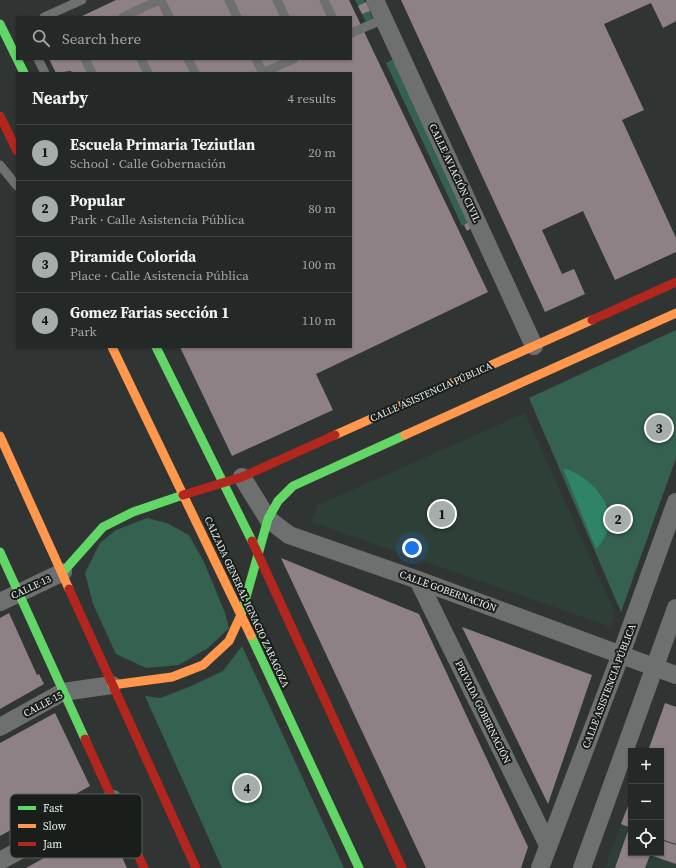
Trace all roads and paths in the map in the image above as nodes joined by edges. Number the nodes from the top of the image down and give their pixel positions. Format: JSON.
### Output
{"nodes":[{"id":1,"x":82,"y":0,"type":"edge"},
{"id":2,"x":160,"y":0,"type":"edge"},
{"id":3,"x":229,"y":0,"type":"edge"},
{"id":4,"x":277,"y":0,"type":"edge"},
{"id":5,"x":324,"y":0,"type":"edge"},
{"id":6,"x":375,"y":0,"type":"edge"},
{"id":7,"x":46,"y":16,"type":"edge"},
{"id":8,"x":125,"y":16,"type":"edge"},
{"id":9,"x":168,"y":16,"type":"edge"},
{"id":10,"x":237,"y":16,"type":"edge"},
{"id":11,"x":285,"y":16,"type":"edge"},
{"id":12,"x":332,"y":16,"type":"edge"},
{"id":13,"x":384,"y":18,"type":"junction"},
{"id":14,"x":0,"y":24,"type":"edge"},
{"id":15,"x":352,"y":33,"type":"edge"},
{"id":16,"x":16,"y":53,"type":"edge"},
{"id":17,"x":19,"y":60,"type":"edge"},
{"id":18,"x":38,"y":60,"type":"edge"},
{"id":19,"x":86,"y":60,"type":"edge"},
{"id":20,"x":142,"y":60,"type":"edge"},
{"id":21,"x":188,"y":60,"type":"edge"},
{"id":22,"x":256,"y":60,"type":"edge"},
{"id":23,"x":292,"y":60,"type":"edge"},
{"id":24,"x":24,"y":72,"type":"edge"},
{"id":25,"x":44,"y":72,"type":"edge"},
{"id":26,"x":92,"y":72,"type":"edge"},
{"id":27,"x":148,"y":72,"type":"edge"},
{"id":28,"x":194,"y":72,"type":"edge"},
{"id":29,"x":262,"y":72,"type":"edge"},
{"id":30,"x":264,"y":72,"type":"edge"},
{"id":31,"x":0,"y":116,"type":"edge"},
{"id":32,"x":16,"y":149,"type":"edge"},
{"id":33,"x":0,"y":165,"type":"edge"},
{"id":34,"x":16,"y":185,"type":"edge"},
{"id":35,"x":676,"y":282,"type":"edge"},
{"id":36,"x":676,"y":312,"type":"edge"},
{"id":37,"x":534,"y":346,"type":"junction"},
{"id":38,"x":112,"y":348,"type":"edge"},
{"id":39,"x":156,"y":348,"type":"edge"},
{"id":40,"x":0,"y":436,"type":"edge"},
{"id":41,"x":242,"y":477,"type":"junction"},
{"id":42,"x":222,"y":483,"type":"junction"},
{"id":43,"x":183,"y":495,"type":"junction"},
{"id":44,"x":676,"y":502,"type":"edge"},
{"id":45,"x":268,"y":519,"type":"junction"},
{"id":46,"x":0,"y":552,"type":"edge"},
{"id":47,"x":258,"y":554,"type":"junction"},
{"id":48,"x":63,"y":572,"type":"junction"},
{"id":49,"x":418,"y":580,"type":"junction"},
{"id":50,"x":18,"y":592,"type":"junction"},
{"id":51,"x":0,"y":602,"type":"edge"},
{"id":52,"x":676,"y":608,"type":"edge"},
{"id":53,"x":241,"y":615,"type":"junction"},
{"id":54,"x":621,"y":654,"type":"junction"},
{"id":55,"x":655,"y":667,"type":"junction"},
{"id":56,"x":676,"y":675,"type":"edge"},
{"id":57,"x":112,"y":685,"type":"junction"},
{"id":58,"x":63,"y":692,"type":"junction"},
{"id":59,"x":0,"y":727,"type":"edge"},
{"id":60,"x":111,"y":794,"type":"edge"},
{"id":61,"x":548,"y":845,"type":"junction"},
{"id":62,"x":10,"y":856,"type":"edge"},
{"id":63,"x":140,"y":858,"type":"edge"},
{"id":64,"x":0,"y":861,"type":"edge"},
{"id":65,"x":144,"y":868,"type":"edge"},
{"id":66,"x":196,"y":868,"type":"edge"},
{"id":67,"x":359,"y":868,"type":"edge"},
{"id":68,"x":402,"y":868,"type":"edge"},
{"id":69,"x":540,"y":868,"type":"edge"},
{"id":70,"x":582,"y":868,"type":"edge"}],
"edges":[{"from":1,"to":7,"type":"lane"},
{"from":2,"to":8,"type":"lane"},
{"from":2,"to":9,"type":"lane"},
{"from":3,"to":10,"type":"lane"},
{"from":4,"to":11,"type":"lane"},
{"from":5,"to":12,"type":"lane"},
{"from":6,"to":13,"type":"street","name":"CALLE AVIACIÓN CIVIL"},
{"from":13,"to":15,"type":"lane"},
{"from":13,"to":37,"type":"street","name":"CALLE AVIACIÓN CIVIL"},
{"from":14,"to":16,"type":"main road"},
{"from":17,"to":24,"type":"main road"},
{"from":18,"to":25,"type":"lane"},
{"from":19,"to":26,"type":"lane"},
{"from":20,"to":27,"type":"lane"},
{"from":21,"to":28,"type":"lane"},
{"from":22,"to":29,"type":"lane"},
{"from":23,"to":30,"type":"lane"},
{"from":31,"to":32,"type":"main road"},
{"from":33,"to":34,"type":"lane"},
{"from":35,"to":37,"type":"main road","name":"CALLE ASISTENCIA PÚBLICA"},
{"from":36,"to":45,"type":"main road"},
{"from":37,"to":41,"type":"main road","name":"CALLE ASISTENCIA PÚBLICA"},
{"from":38,"to":43,"type":"main road","name":"CALZADA GENERAL IGNACIO ZARAGOZA"},
{"from":39,"to":42,"type":"main road"},
{"from":40,"to":48,"type":"main road"},
{"from":41,"to":42,"type":"main road","name":"CALLE ASISTENCIA PÚBLICA"},
{"from":41,"to":45,"type":"street","name":"CALLE GOBERNACIÓN"},
{"from":42,"to":43,"type":"main road","name":"CALLE ASISTENCIA PÚBLICA"},
{"from":42,"to":47,"type":"main road"},
{"from":43,"to":48,"type":"main road","name":"CALLE ASISTENCIA PÚBLICA"},
{"from":43,"to":53,"type":"main road","name":"CALZADA GENERAL IGNACIO ZARAGOZA"},
{"from":44,"to":54,"type":"street","name":"CALLE ASISTENCIA PÚBLICA"},
{"from":45,"to":47,"type":"main road"},
{"from":45,"to":49,"type":"street","name":"CALLE GOBERNACIÓN"},
{"from":46,"to":50,"type":"main road"},
{"from":47,"to":53,"type":"main road"},
{"from":47,"to":68,"type":"main road"},
{"from":48,"to":50,"type":"street","name":"CALLE 13"},
{"from":48,"to":57,"type":"main road"},
{"from":49,"to":54,"type":"street","name":"CALLE GOBERNACIÓN"},
{"from":49,"to":61,"type":"street","name":"PRIVADA GOBERNACIÓN"},
{"from":50,"to":51,"type":"street","name":"CALLE 13"},
{"from":50,"to":58,"type":"main road"},
{"from":52,"to":55,"type":"street"},
{"from":53,"to":57,"type":"main road"},
{"from":53,"to":67,"type":"main road","name":"CALZADA GENERAL IGNACIO ZARAGOZA"},
{"from":54,"to":55,"type":"street","name":"CALLE GOBERNACIÓN"},
{"from":54,"to":61,"type":"street","name":"CALLE ASISTENCIA PÚBLICA"},
{"from":55,"to":56,"type":"street","name":"CALLE GOBERNACIÓN"},
{"from":55,"to":70,"type":"street"},
{"from":57,"to":58,"type":"street","name":"CALLE 15"},
{"from":57,"to":66,"type":"main road"},
{"from":58,"to":59,"type":"street","name":"CALLE 15"},
{"from":58,"to":60,"type":"main road"},
{"from":61,"to":69,"type":"street","name":"CALLE ASISTENCIA PÚBLICA"},
{"from":62,"to":64,"type":"street"},
{"from":63,"to":65,"type":"main road"}]}
